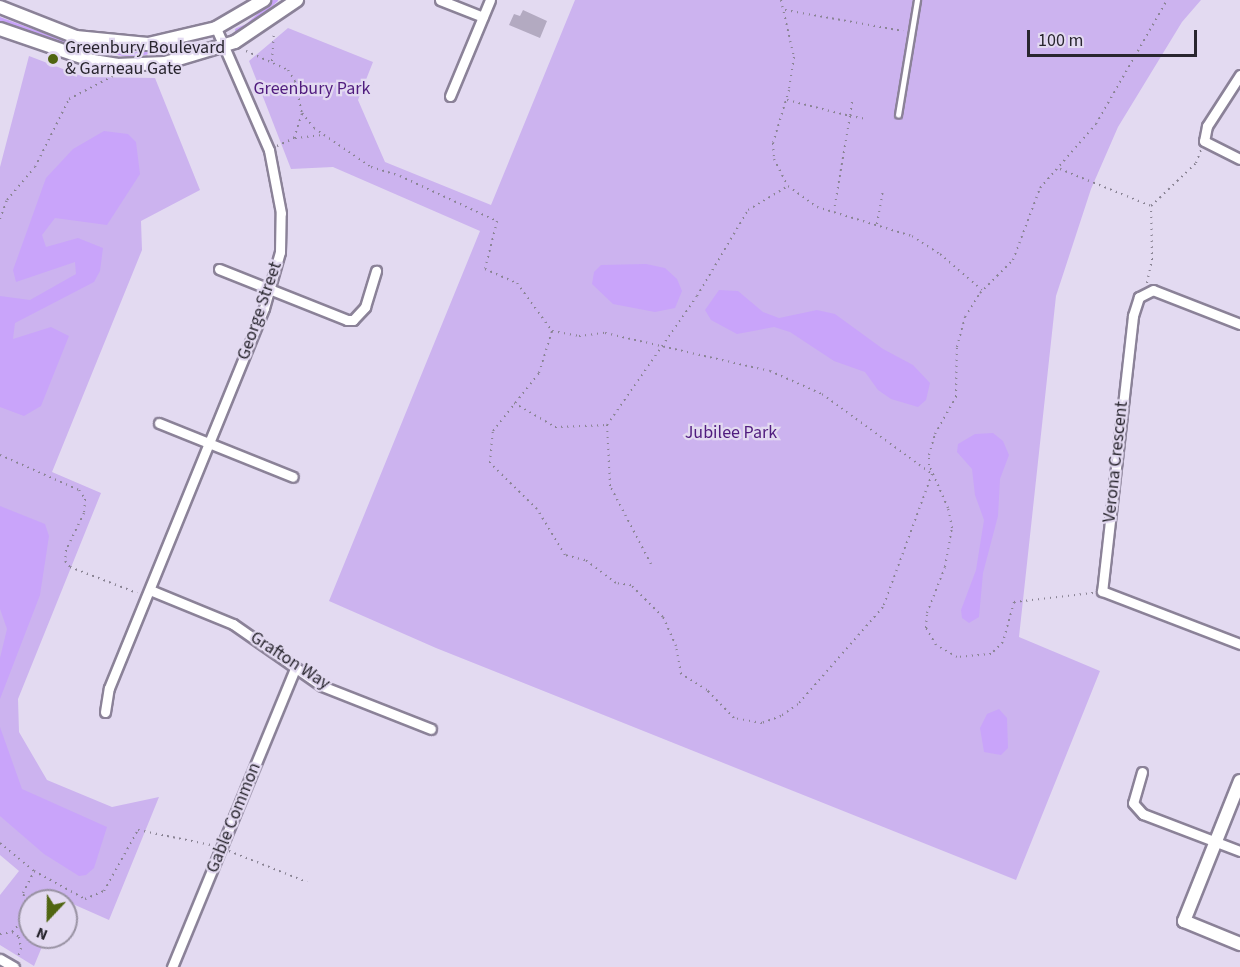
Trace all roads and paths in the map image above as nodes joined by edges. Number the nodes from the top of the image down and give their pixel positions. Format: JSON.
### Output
{"nodes":[{"id":1,"x":264,"y":0,"type":"edge"},
{"id":2,"x":297,"y":0,"type":"edge"},
{"id":3,"x":440,"y":0,"type":"edge"},
{"id":4,"x":490,"y":0,"type":"edge"},
{"id":5,"x":781,"y":0,"type":"edge"},
{"id":6,"x":917,"y":0,"type":"edge"},
{"id":7,"x":1167,"y":0,"type":"edge"},
{"id":8,"x":0,"y":7,"type":"edge"},
{"id":9,"x":785,"y":10,"type":"junction"},
{"id":10,"x":483,"y":18,"type":"junction"},
{"id":11,"x":216,"y":28,"type":"junction"},
{"id":12,"x":0,"y":29,"type":"edge"},
{"id":13,"x":274,"y":33,"type":"dead end"},
{"id":14,"x":914,"y":33,"type":"junction"},
{"id":15,"x":224,"y":46,"type":"junction"},
{"id":16,"x":246,"y":51,"type":"dead end"},
{"id":17,"x":272,"y":61,"type":"junction"},
{"id":18,"x":115,"y":75,"type":"dead end"},
{"id":19,"x":1240,"y":75,"type":"edge"},
{"id":20,"x":450,"y":96,"type":"dead end"},
{"id":21,"x":786,"y":100,"type":"junction"},
{"id":22,"x":852,"y":102,"type":"dead end"},
{"id":23,"x":302,"y":113,"type":"junction"},
{"id":24,"x":898,"y":115,"type":"dead end"},
{"id":25,"x":850,"y":116,"type":"junction"},
{"id":26,"x":867,"y":119,"type":"dead end"},
{"id":27,"x":325,"y":135,"type":"junction"},
{"id":28,"x":294,"y":138,"type":"junction"},
{"id":29,"x":1204,"y":141,"type":"junction"},
{"id":30,"x":269,"y":150,"type":"junction"},
{"id":31,"x":1240,"y":159,"type":"edge"},
{"id":32,"x":1059,"y":169,"type":"junction"},
{"id":33,"x":788,"y":186,"type":"junction"},
{"id":34,"x":884,"y":191,"type":"dead end"},
{"id":35,"x":1151,"y":206,"type":"junction"},
{"id":36,"x":834,"y":212,"type":"junction"},
{"id":37,"x":0,"y":219,"type":"edge"},
{"id":38,"x":877,"y":224,"type":"junction"},
{"id":39,"x":219,"y":269,"type":"dead end"},
{"id":40,"x":376,"y":271,"type":"dead end"},
{"id":41,"x":271,"y":290,"type":"junction"},
{"id":42,"x":982,"y":290,"type":"junction"},
{"id":43,"x":1145,"y":291,"type":"junction"},
{"id":44,"x":1240,"y":324,"type":"edge"},
{"id":45,"x":552,"y":331,"type":"junction"},
{"id":46,"x":661,"y":347,"type":"junction"},
{"id":47,"x":514,"y":403,"type":"junction"},
{"id":48,"x":159,"y":423,"type":"dead end"},
{"id":49,"x":606,"y":425,"type":"junction"},
{"id":50,"x":210,"y":444,"type":"junction"},
{"id":51,"x":0,"y":455,"type":"edge"},
{"id":52,"x":932,"y":474,"type":"junction"},
{"id":53,"x":293,"y":477,"type":"dead end"},
{"id":54,"x":651,"y":564,"type":"dead end"},
{"id":55,"x":150,"y":590,"type":"junction"},
{"id":56,"x":1102,"y":591,"type":"junction"},
{"id":57,"x":139,"y":593,"type":"dead end"},
{"id":58,"x":1240,"y":644,"type":"edge"},
{"id":59,"x":295,"y":668,"type":"junction"},
{"id":60,"x":105,"y":712,"type":"dead end"},
{"id":61,"x":431,"y":729,"type":"dead end"},
{"id":62,"x":1142,"y":772,"type":"dead end"},
{"id":63,"x":1240,"y":782,"type":"edge"},
{"id":64,"x":1216,"y":841,"type":"junction"},
{"id":65,"x":0,"y":843,"type":"edge"},
{"id":66,"x":213,"y":845,"type":"dead end"},
{"id":67,"x":1240,"y":851,"type":"edge"},
{"id":68,"x":231,"y":852,"type":"dead end"},
{"id":69,"x":34,"y":871,"type":"junction"},
{"id":70,"x":308,"y":882,"type":"dead end"},
{"id":71,"x":12,"y":932,"type":"junction"},
{"id":72,"x":0,"y":934,"type":"edge"},
{"id":73,"x":1240,"y":944,"type":"edge"},
{"id":74,"x":18,"y":957,"type":"dead end"},
{"id":75,"x":0,"y":959,"type":"edge"},
{"id":76,"x":14,"y":967,"type":"edge"},
{"id":77,"x":172,"y":967,"type":"edge"}],
"edges":[{"from":1,"to":11,"type":"street"},
{"from":2,"to":15,"type":"street"},
{"from":3,"to":10,"type":"street"},
{"from":4,"to":10,"type":"street"},
{"from":5,"to":9,"type":"path"},
{"from":6,"to":14,"type":"lane"},
{"from":7,"to":32,"type":"path"},
{"from":8,"to":11,"type":"street"},
{"from":9,"to":14,"type":"path"},
{"from":9,"to":21,"type":"path"},
{"from":10,"to":20,"type":"street"},
{"from":11,"to":15,"type":"street","name":"George Street"},
{"from":12,"to":15,"type":"street"},
{"from":13,"to":17,"type":"path"},
{"from":14,"to":24,"type":"lane"},
{"from":15,"to":30,"type":"street","name":"George Street"},
{"from":16,"to":17,"type":"path"},
{"from":17,"to":23,"type":"path"},
{"from":18,"to":37,"type":"path"},
{"from":19,"to":29,"type":"street"},
{"from":21,"to":25,"type":"path"},
{"from":21,"to":33,"type":"path"},
{"from":22,"to":25,"type":"path"},
{"from":23,"to":27,"type":"path"},
{"from":23,"to":28,"type":"path"},
{"from":25,"to":26,"type":"path"},
{"from":25,"to":36,"type":"path"},
{"from":27,"to":28,"type":"path"},
{"from":27,"to":45,"type":"path"},
{"from":28,"to":30,"type":"path"},
{"from":29,"to":31,"type":"street"},
{"from":29,"to":35,"type":"path"},
{"from":30,"to":41,"type":"street","name":"George Street"},
{"from":32,"to":35,"type":"path"},
{"from":32,"to":42,"type":"path"},
{"from":33,"to":36,"type":"path"},
{"from":33,"to":46,"type":"path"},
{"from":34,"to":38,"type":"path"},
{"from":35,"to":43,"type":"path"},
{"from":36,"to":38,"type":"path"},
{"from":38,"to":42,"type":"path"},
{"from":39,"to":41,"type":"street"},
{"from":40,"to":41,"type":"street"},
{"from":41,"to":50,"type":"street","name":"George Street"},
{"from":42,"to":52,"type":"path"},
{"from":43,"to":44,"type":"street"},
{"from":43,"to":56,"type":"street","name":"Verona Crescent"},
{"from":45,"to":46,"type":"path"},
{"from":45,"to":47,"type":"path"},
{"from":46,"to":49,"type":"path"},
{"from":46,"to":52,"type":"path"},
{"from":47,"to":49,"type":"path"},
{"from":47,"to":52,"type":"path"},
{"from":48,"to":50,"type":"street"},
{"from":49,"to":54,"type":"path"},
{"from":50,"to":53,"type":"street"},
{"from":50,"to":55,"type":"street","name":"George Street"},
{"from":51,"to":57,"type":"path"},
{"from":52,"to":56,"type":"path"},
{"from":55,"to":59,"type":"street","name":"Grafton Way"},
{"from":55,"to":60,"type":"street","name":"George Street"},
{"from":56,"to":58,"type":"street"},
{"from":59,"to":61,"type":"street","name":"Grafton Way"},
{"from":59,"to":77,"type":"street","name":"Gable Common"},
{"from":62,"to":64,"type":"street"},
{"from":63,"to":64,"type":"street"},
{"from":64,"to":67,"type":"street"},
{"from":64,"to":73,"type":"street"},
{"from":65,"to":69,"type":"path"},
{"from":66,"to":69,"type":"path"},
{"from":68,"to":70,"type":"path"},
{"from":69,"to":71,"type":"path"},
{"from":71,"to":72,"type":"path"},
{"from":71,"to":74,"type":"path"},
{"from":75,"to":76,"type":"street"}]}
